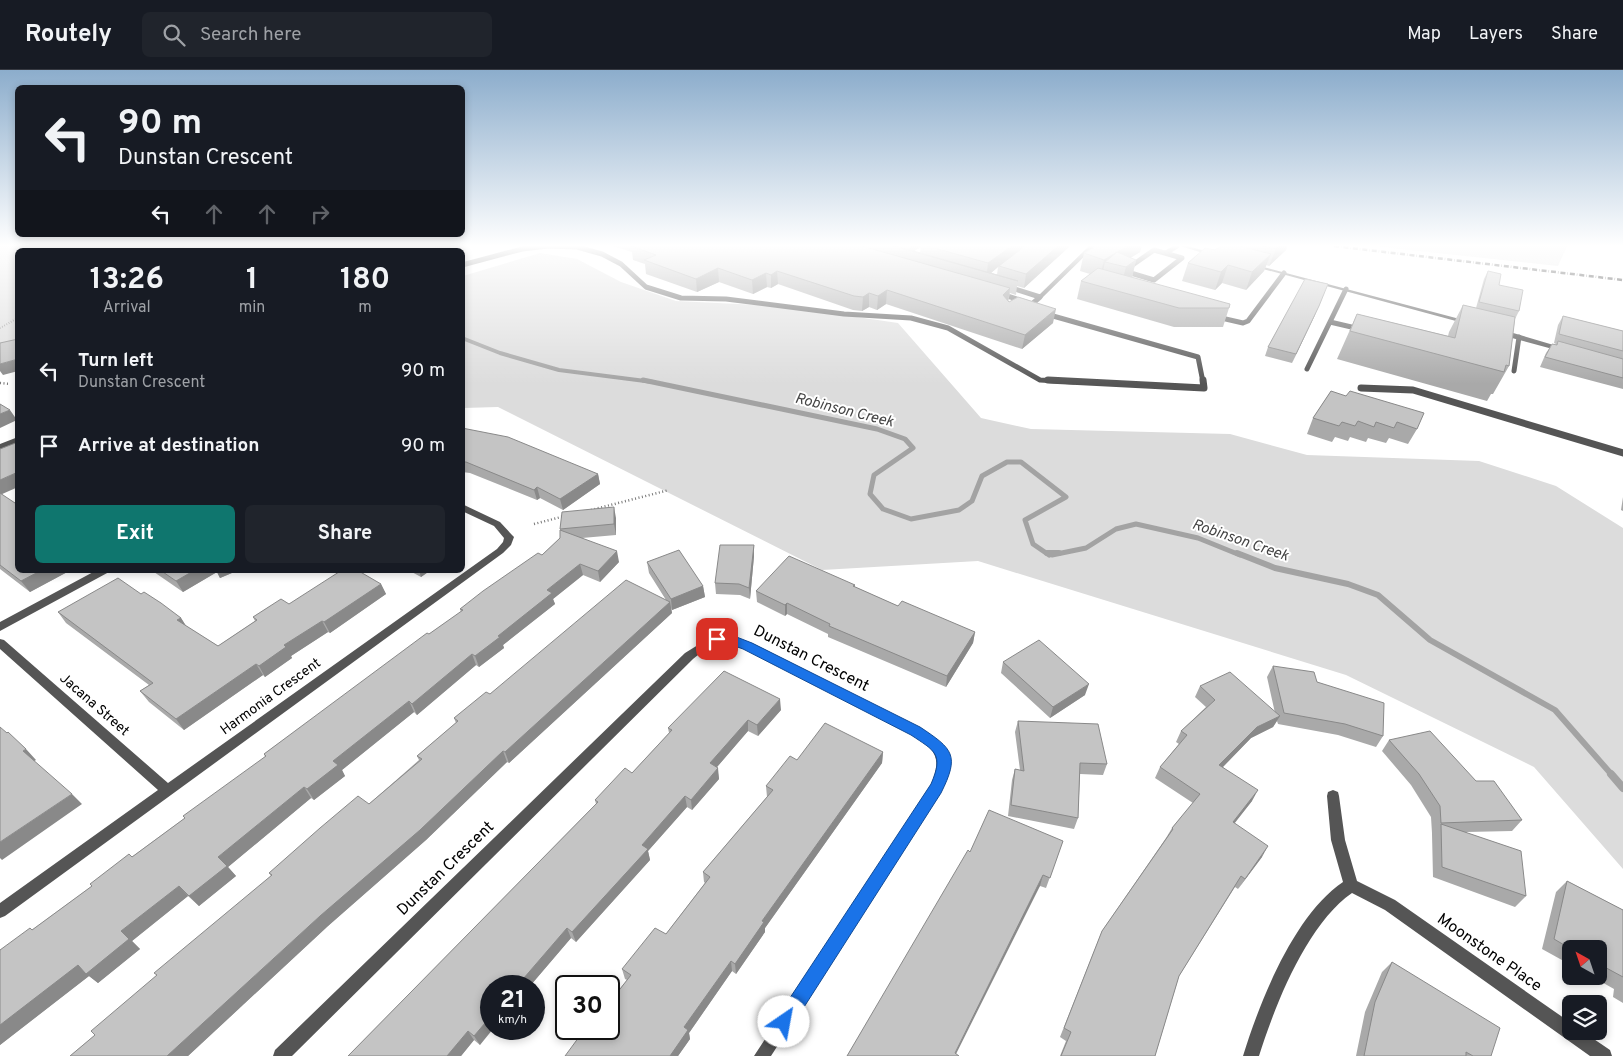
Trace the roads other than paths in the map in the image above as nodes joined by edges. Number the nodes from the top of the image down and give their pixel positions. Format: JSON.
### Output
{"nodes":[{"id":1,"x":662,"y":292,"type":"edge"},
{"id":2,"x":994,"y":292,"type":"edge"},
{"id":3,"x":1024,"y":292,"type":"edge"},
{"id":4,"x":1045,"y":292,"type":"edge"},
{"id":5,"x":1270,"y":292,"type":"edge"},
{"id":6,"x":1345,"y":292,"type":"edge"},
{"id":7,"x":1353,"y":292,"type":"edge"},
{"id":8,"x":1040,"y":297,"type":"junction"},
{"id":9,"x":1032,"y":304,"type":"junction"},
{"id":10,"x":1206,"y":314,"type":"edge"},
{"id":11,"x":1330,"y":322,"type":"junction"},
{"id":12,"x":1480,"y":326,"type":"edge"},
{"id":13,"x":1490,"y":329,"type":"edge"},
{"id":14,"x":1368,"y":332,"type":"edge"},
{"id":15,"x":1519,"y":337,"type":"junction"},
{"id":16,"x":1567,"y":350,"type":"edge"},
{"id":17,"x":1307,"y":369,"type":"dead end"},
{"id":18,"x":1514,"y":371,"type":"dead end"},
{"id":19,"x":1361,"y":388,"type":"dead end"},
{"id":20,"x":15,"y":440,"type":"edge"},
{"id":21,"x":0,"y":447,"type":"edge"},
{"id":22,"x":1623,"y":453,"type":"edge"},
{"id":23,"x":465,"y":508,"type":"edge"},
{"id":24,"x":99,"y":573,"type":"edge"},
{"id":25,"x":0,"y":627,"type":"edge"},
{"id":26,"x":0,"y":643,"type":"edge"},
{"id":27,"x":167,"y":790,"type":"junction"},
{"id":28,"x":1333,"y":796,"type":"dead end"},
{"id":29,"x":1351,"y":885,"type":"junction"},
{"id":30,"x":0,"y":911,"type":"edge"},
{"id":31,"x":280,"y":1056,"type":"edge"},
{"id":32,"x":762,"y":1056,"type":"edge"},
{"id":33,"x":1250,"y":1056,"type":"edge"},
{"id":34,"x":1604,"y":1056,"type":"edge"}],
"edges":[{"from":1,"to":9,"type":"lane"},
{"from":2,"to":9,"type":"lane"},
{"from":3,"to":8,"type":"lane"},
{"from":4,"to":8,"type":"street"},
{"from":5,"to":10,"type":"lane"},
{"from":6,"to":11,"type":"lane"},
{"from":7,"to":12,"type":"street"},
{"from":8,"to":9,"type":"lane"},
{"from":11,"to":14,"type":"lane"},
{"from":11,"to":17,"type":"lane"},
{"from":13,"to":15,"type":"street"},
{"from":15,"to":16,"type":"street"},
{"from":15,"to":18,"type":"lane"},
{"from":19,"to":22,"type":"lane"},
{"from":20,"to":21,"type":"street"},
{"from":23,"to":27,"type":"street","name":"Harmonia Crescent"},
{"from":24,"to":25,"type":"street"},
{"from":26,"to":27,"type":"street","name":"Jacana Street"},
{"from":27,"to":30,"type":"street","name":"Harmonia Crescent"},
{"from":28,"to":29,"type":"street"},
{"from":29,"to":33,"type":"street"},
{"from":29,"to":34,"type":"street","name":"Moonstone Place"},
{"from":31,"to":32,"type":"street","name":"Dunstan Crescent"}]}
